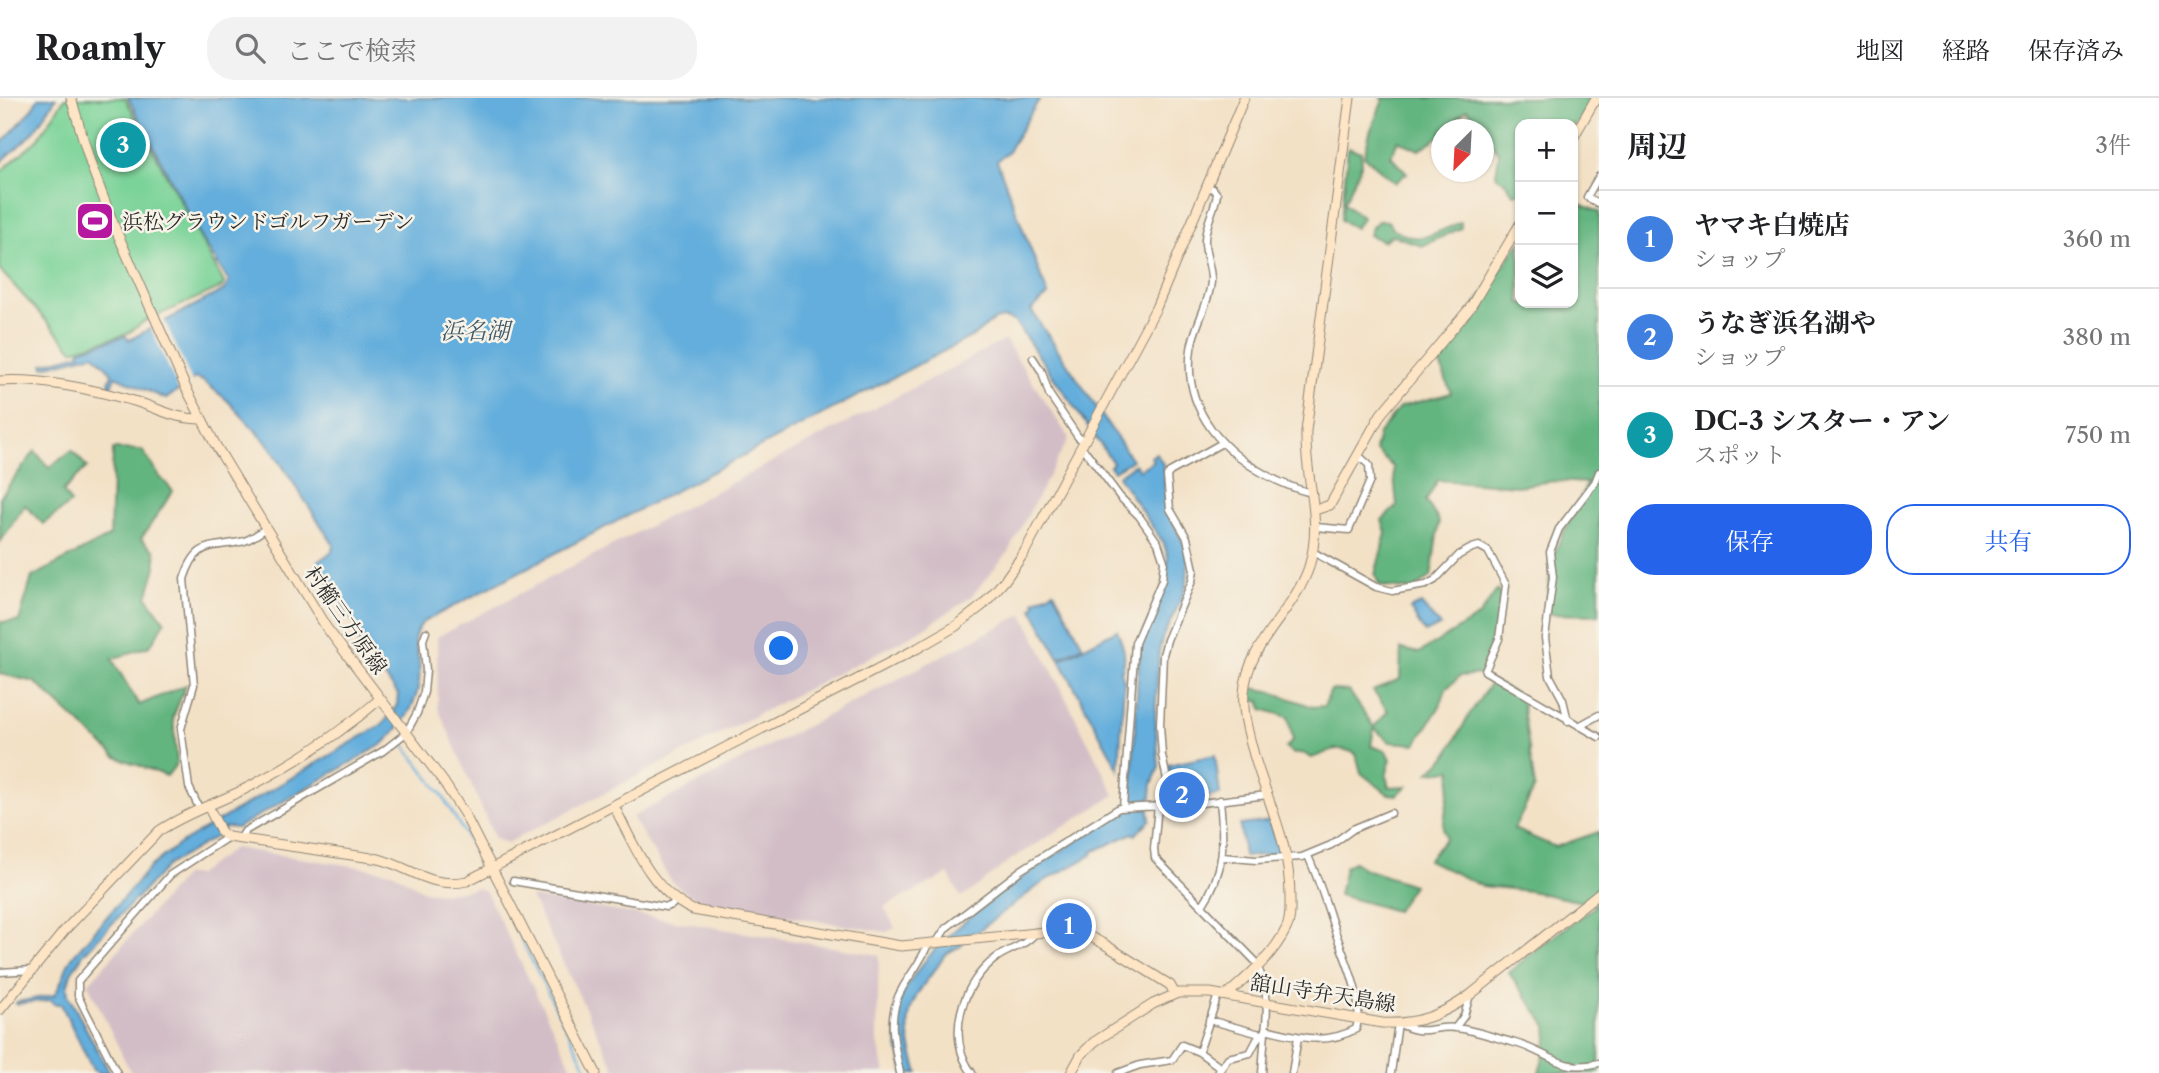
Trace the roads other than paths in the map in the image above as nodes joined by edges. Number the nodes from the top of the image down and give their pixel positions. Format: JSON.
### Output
{"nodes":[{"id":1,"x":71,"y":98,"type":"edge"},
{"id":2,"x":1244,"y":98,"type":"edge"},
{"id":3,"x":1350,"y":98,"type":"edge"},
{"id":4,"x":1596,"y":98,"type":"edge"},
{"id":5,"x":1578,"y":129,"type":"edge"},
{"id":6,"x":1599,"y":177,"type":"edge"},
{"id":7,"x":1206,"y":187,"type":"junction"},
{"id":8,"x":1599,"y":204,"type":"edge"},
{"id":9,"x":1515,"y":232,"type":"edge"},
{"id":10,"x":1188,"y":233,"type":"junction"},
{"id":11,"x":1205,"y":240,"type":"junction"},
{"id":12,"x":1033,"y":358,"type":"dead end"},
{"id":13,"x":0,"y":382,"type":"edge"},
{"id":14,"x":202,"y":419,"type":"junction"},
{"id":15,"x":1084,"y":443,"type":"junction"},
{"id":16,"x":1222,"y":443,"type":"junction"},
{"id":17,"x":1358,"y":455,"type":"junction"},
{"id":18,"x":1599,"y":472,"type":"edge"},
{"id":19,"x":1312,"y":493,"type":"junction"},
{"id":20,"x":1315,"y":510,"type":"junction"},
{"id":21,"x":1316,"y":527,"type":"junction"},
{"id":22,"x":265,"y":529,"type":"junction"},
{"id":23,"x":1313,"y":552,"type":"junction"},
{"id":24,"x":426,"y":632,"type":"dead end"},
{"id":25,"x":380,"y":699,"type":"junction"},
{"id":26,"x":1599,"y":716,"type":"edge"},
{"id":27,"x":1568,"y":721,"type":"junction"},
{"id":28,"x":1579,"y":726,"type":"junction"},
{"id":29,"x":405,"y":731,"type":"junction"},
{"id":30,"x":1599,"y":737,"type":"edge"},
{"id":31,"x":1267,"y":795,"type":"junction"},
{"id":32,"x":1220,"y":800,"type":"junction"},
{"id":33,"x":1156,"y":805,"type":"junction"},
{"id":34,"x":1172,"y":805,"type":"junction"},
{"id":35,"x":1124,"y":806,"type":"junction"},
{"id":36,"x":614,"y":807,"type":"junction"},
{"id":37,"x":206,"y":809,"type":"junction"},
{"id":38,"x":1391,"y":813,"type":"dead end"},
{"id":39,"x":225,"y":834,"type":"junction"},
{"id":40,"x":240,"y":839,"type":"junction"},
{"id":41,"x":1308,"y":856,"type":"junction"},
{"id":42,"x":1222,"y":857,"type":"junction"},
{"id":43,"x":1288,"y":860,"type":"junction"},
{"id":44,"x":494,"y":869,"type":"junction"},
{"id":45,"x":513,"y":881,"type":"dead end"},
{"id":46,"x":1599,"y":893,"type":"edge"},
{"id":47,"x":675,"y":900,"type":"junction"},
{"id":48,"x":1202,"y":906,"type":"junction"},
{"id":49,"x":1036,"y":932,"type":"junction"},
{"id":50,"x":935,"y":943,"type":"junction"},
{"id":51,"x":1259,"y":967,"type":"junction"},
{"id":52,"x":32,"y":970,"type":"junction"},
{"id":53,"x":0,"y":972,"type":"edge"},
{"id":54,"x":1175,"y":994,"type":"junction"},
{"id":55,"x":1222,"y":995,"type":"junction"},
{"id":56,"x":1470,"y":995,"type":"junction"},
{"id":57,"x":1266,"y":1003,"type":"junction"},
{"id":58,"x":1,"y":1009,"type":"edge"},
{"id":59,"x":1209,"y":1020,"type":"junction"},
{"id":60,"x":1359,"y":1020,"type":"junction"},
{"id":61,"x":1398,"y":1023,"type":"junction"},
{"id":62,"x":1455,"y":1028,"type":"junction"},
{"id":63,"x":1263,"y":1032,"type":"junction"},
{"id":64,"x":1298,"y":1037,"type":"junction"},
{"id":65,"x":1199,"y":1052,"type":"junction"},
{"id":66,"x":1599,"y":1063,"type":"edge"},
{"id":67,"x":1220,"y":1071,"type":"edge"},
{"id":68,"x":117,"y":1073,"type":"edge"},
{"id":69,"x":596,"y":1073,"type":"edge"},
{"id":70,"x":900,"y":1073,"type":"edge"},
{"id":71,"x":971,"y":1073,"type":"edge"},
{"id":72,"x":1071,"y":1073,"type":"edge"},
{"id":73,"x":1118,"y":1073,"type":"edge"},
{"id":74,"x":1262,"y":1073,"type":"edge"},
{"id":75,"x":1293,"y":1073,"type":"edge"},
{"id":76,"x":1391,"y":1073,"type":"edge"}],
"edges":[{"from":1,"to":14,"type":"street","name":"村櫛三方原線"},
{"from":2,"to":7,"type":"street"},
{"from":3,"to":19,"type":"street"},
{"from":4,"to":5,"type":"street"},
{"from":6,"to":8,"type":"street"},
{"from":7,"to":10,"type":"street"},
{"from":7,"to":11,"type":"street"},
{"from":9,"to":17,"type":"street"},
{"from":10,"to":11,"type":"street"},
{"from":10,"to":15,"type":"street"},
{"from":11,"to":16,"type":"street"},
{"from":12,"to":15,"type":"street"},
{"from":13,"to":14,"type":"street"},
{"from":14,"to":22,"type":"street","name":"村櫛三方原線"},
{"from":15,"to":35,"type":"street"},
{"from":15,"to":36,"type":"street"},
{"from":16,"to":19,"type":"street"},
{"from":16,"to":34,"type":"street"},
{"from":17,"to":20,"type":"street"},
{"from":17,"to":21,"type":"street"},
{"from":18,"to":27,"type":"street"},
{"from":19,"to":20,"type":"street"},
{"from":20,"to":21,"type":"street"},
{"from":21,"to":23,"type":"street"},
{"from":22,"to":25,"type":"street","name":"村櫛三方原線"},
{"from":22,"to":37,"type":"street"},
{"from":23,"to":27,"type":"street"},
{"from":23,"to":31,"type":"street"},
{"from":24,"to":29,"type":"street"},
{"from":25,"to":29,"type":"street"},
{"from":25,"to":37,"type":"street","name":"村櫛三方原線"},
{"from":26,"to":28,"type":"street"},
{"from":27,"to":28,"type":"street"},
{"from":28,"to":30,"type":"street"},
{"from":29,"to":40,"type":"street"},
{"from":29,"to":44,"type":"street"},
{"from":31,"to":32,"type":"street"},
{"from":31,"to":43,"type":"street"},
{"from":32,"to":34,"type":"street"},
{"from":32,"to":42,"type":"street"},
{"from":33,"to":34,"type":"street"},
{"from":33,"to":35,"type":"street"},
{"from":33,"to":48,"type":"street"},
{"from":35,"to":50,"type":"street"},
{"from":36,"to":44,"type":"street"},
{"from":36,"to":47,"type":"street"},
{"from":37,"to":39,"type":"street"},
{"from":37,"to":52,"type":"street","name":"村櫛三方原線"},
{"from":38,"to":41,"type":"street"},
{"from":39,"to":40,"type":"street"},
{"from":39,"to":68,"type":"street"},
{"from":40,"to":44,"type":"street"},
{"from":41,"to":43,"type":"street"},
{"from":41,"to":60,"type":"street"},
{"from":42,"to":43,"type":"street"},
{"from":42,"to":48,"type":"street"},
{"from":43,"to":51,"type":"street"},
{"from":44,"to":69,"type":"street"},
{"from":45,"to":47,"type":"street"},
{"from":46,"to":56,"type":"street","name":"舘山寺弁天島線"},
{"from":47,"to":50,"type":"street"},
{"from":48,"to":51,"type":"street"},
{"from":49,"to":50,"type":"street"},
{"from":49,"to":54,"type":"street"},
{"from":49,"to":71,"type":"street"},
{"from":50,"to":70,"type":"street"},
{"from":51,"to":55,"type":"street"},
{"from":51,"to":57,"type":"street"},
{"from":52,"to":53,"type":"street"},
{"from":52,"to":58,"type":"street","name":"村櫛三方原線"},
{"from":54,"to":55,"type":"street","name":"舘山寺弁天島線"},
{"from":54,"to":72,"type":"street","name":"舘山寺弁天島線"},
{"from":55,"to":57,"type":"street","name":"舘山寺弁天島線"},
{"from":55,"to":59,"type":"street"},
{"from":56,"to":61,"type":"street","name":"舘山寺弁天島線"},
{"from":56,"to":62,"type":"street"},
{"from":57,"to":60,"type":"street","name":"舘山寺弁天島線"},
{"from":57,"to":63,"type":"street"},
{"from":59,"to":63,"type":"street"},
{"from":59,"to":65,"type":"street"},
{"from":60,"to":61,"type":"street","name":"舘山寺弁天島線"},
{"from":60,"to":64,"type":"street"},
{"from":61,"to":62,"type":"street"},
{"from":61,"to":76,"type":"street"},
{"from":62,"to":66,"type":"street"},
{"from":63,"to":64,"type":"street"},
{"from":63,"to":67,"type":"street"},
{"from":63,"to":74,"type":"street"},
{"from":64,"to":75,"type":"street"},
{"from":65,"to":67,"type":"street"},
{"from":65,"to":73,"type":"street"}]}
